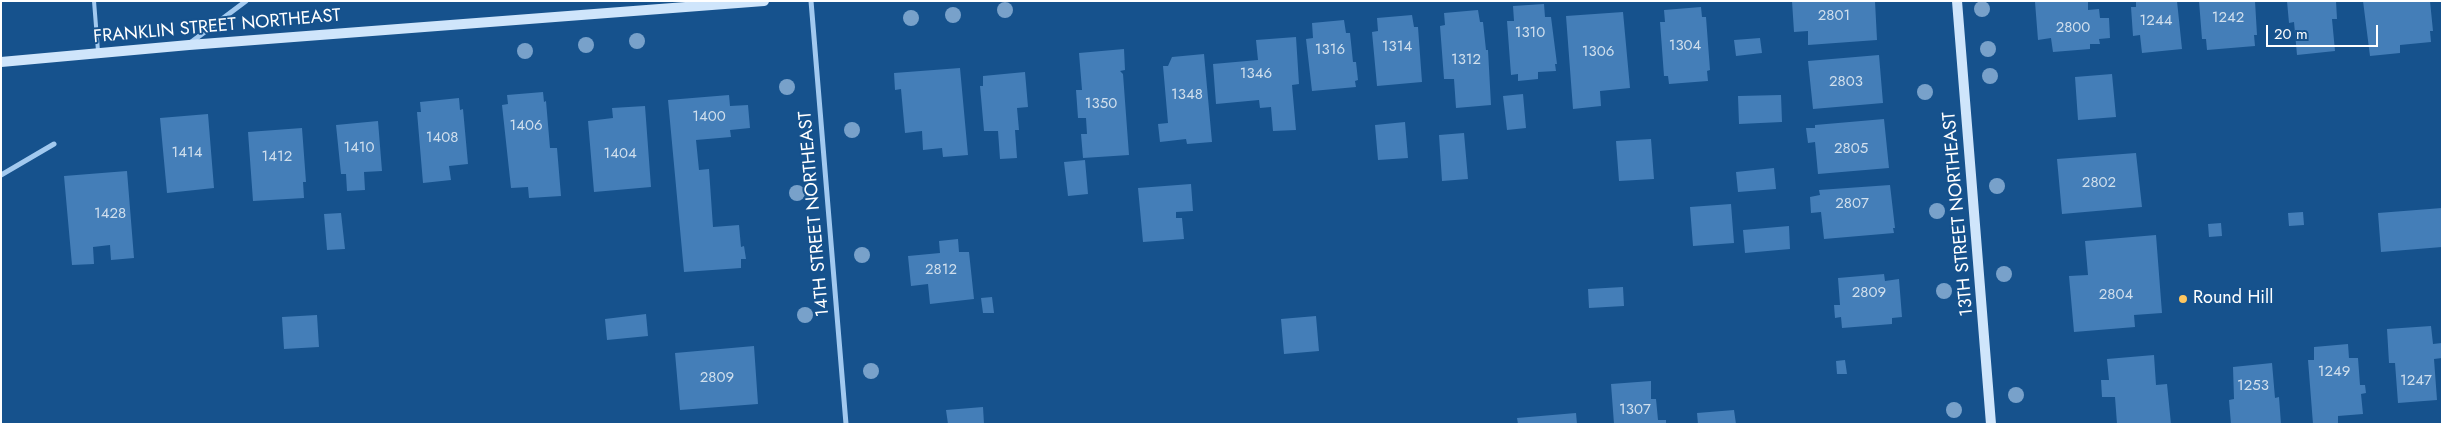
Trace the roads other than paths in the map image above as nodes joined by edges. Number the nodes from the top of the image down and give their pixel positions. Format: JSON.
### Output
{"nodes":[{"id":1,"x":94,"y":1,"type":"edge"},
{"id":2,"x":246,"y":1,"type":"edge"},
{"id":3,"x":764,"y":1,"type":"edge"},
{"id":4,"x":812,"y":1,"type":"edge"},
{"id":5,"x":1957,"y":1,"type":"edge"},
{"id":6,"x":188,"y":45,"type":"junction"},
{"id":7,"x":98,"y":53,"type":"junction"},
{"id":8,"x":1,"y":62,"type":"edge"},
{"id":9,"x":54,"y":144,"type":"dead end"},
{"id":10,"x":1,"y":175,"type":"edge"},
{"id":11,"x":846,"y":424,"type":"edge"},
{"id":12,"x":1992,"y":424,"type":"edge"}],
"edges":[{"from":1,"to":7,"type":"lane"},
{"from":2,"to":6,"type":"street"},
{"from":3,"to":6,"type":"street","name":"FRANKLIN STREET NORTHEAST"},
{"from":4,"to":11,"type":"street","name":"14TH STREET NORTHEAST"},
{"from":5,"to":12,"type":"street","name":"13TH STREET NORTHEAST"},
{"from":6,"to":7,"type":"street","name":"FRANKLIN STREET NORTHEAST"},
{"from":7,"to":8,"type":"street","name":"FRANKLIN STREET NORTHEAST"},
{"from":9,"to":10,"type":"street"}]}
